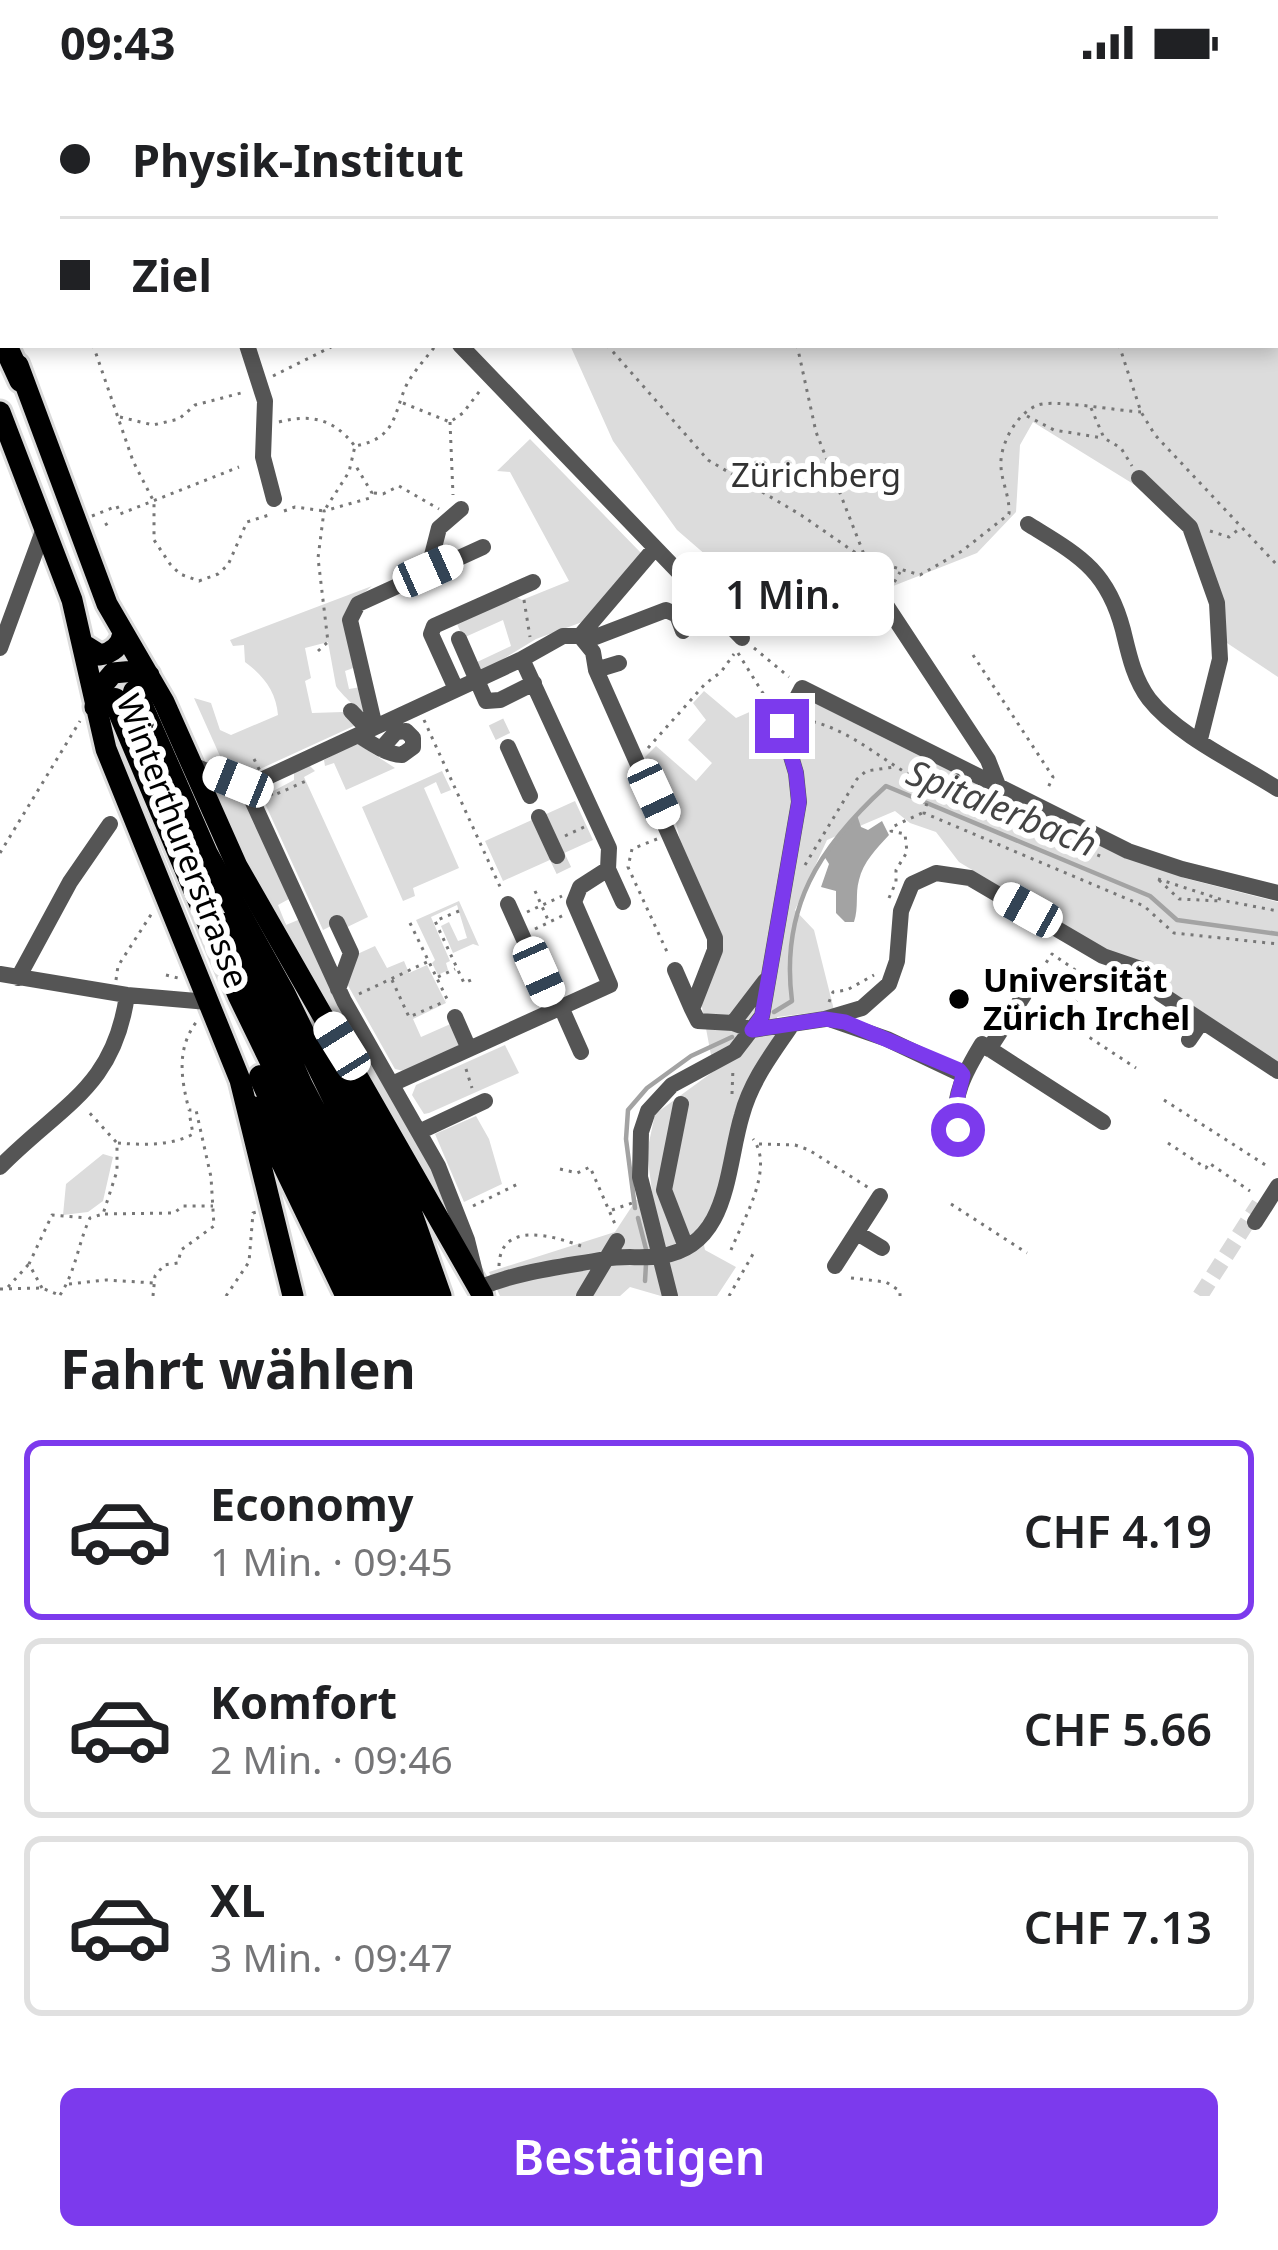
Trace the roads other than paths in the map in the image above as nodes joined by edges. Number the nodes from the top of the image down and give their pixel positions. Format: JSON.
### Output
{"nodes":[{"id":1,"x":9,"y":348,"type":"edge"},
{"id":2,"x":248,"y":348,"type":"edge"},
{"id":3,"x":463,"y":348,"type":"edge"},
{"id":4,"x":22,"y":380,"type":"joint"},
{"id":5,"x":0,"y":412,"type":"edge"},
{"id":6,"x":1139,"y":478,"type":"road end"},
{"id":7,"x":274,"y":499,"type":"dead end"},
{"id":8,"x":460,"y":508,"type":"dead end"},
{"id":9,"x":1028,"y":524,"type":"dead end"},
{"id":10,"x":43,"y":531,"type":"junction"},
{"id":11,"x":483,"y":547,"type":"dead end"},
{"id":12,"x":655,"y":548,"type":"junction"},
{"id":13,"x":428,"y":571,"type":"junction"},
{"id":14,"x":527,"y":584,"type":"road end"},
{"id":15,"x":884,"y":602,"type":"road end"},
{"id":16,"x":683,"y":631,"type":"dead end"},
{"id":17,"x":123,"y":633,"type":"junction"},
{"id":18,"x":742,"y":638,"type":"road end"},
{"id":19,"x":583,"y":639,"type":"junction"},
{"id":20,"x":458,"y":640,"type":"dead end"},
{"id":21,"x":84,"y":645,"type":"junction"},
{"id":22,"x":0,"y":649,"type":"edge"},
{"id":23,"x":530,"y":654,"type":"junction"},
{"id":24,"x":619,"y":663,"type":"dead end"},
{"id":25,"x":596,"y":670,"type":"junction"},
{"id":26,"x":476,"y":680,"type":"junction"},
{"id":27,"x":534,"y":683,"type":"junction"},
{"id":28,"x":456,"y":689,"type":"junction"},
{"id":29,"x":116,"y":698,"type":"junction"},
{"id":30,"x":486,"y":701,"type":"junction"},
{"id":31,"x":351,"y":711,"type":"dead end"},
{"id":32,"x":496,"y":722,"type":"tunnel mouth"},
{"id":33,"x":367,"y":731,"type":"junction"},
{"id":34,"x":1200,"y":739,"type":"junction"},
{"id":35,"x":508,"y":747,"type":"tunnel mouth"},
{"id":36,"x":381,"y":748,"type":"dead end"},
{"id":37,"x":192,"y":766,"type":"junction"},
{"id":38,"x":246,"y":788,"type":"junction"},
{"id":39,"x":999,"y":788,"type":"junction"},
{"id":40,"x":1278,"y":790,"type":"edge"},
{"id":41,"x":530,"y":796,"type":"dead end"},
{"id":42,"x":539,"y":817,"type":"dead end"},
{"id":43,"x":110,"y":824,"type":"dead end"},
{"id":44,"x":554,"y":850,"type":"tunnel mouth"},
{"id":45,"x":206,"y":854,"type":"junction"},
{"id":46,"x":182,"y":867,"type":"junction"},
{"id":47,"x":608,"y":868,"type":"junction"},
{"id":48,"x":1278,"y":893,"type":"edge"},
{"id":49,"x":632,"y":894,"type":"road end"},
{"id":50,"x":515,"y":918,"type":"road end"},
{"id":51,"x":337,"y":923,"type":"dead end"},
{"id":52,"x":675,"y":970,"type":"road end"},
{"id":53,"x":297,"y":975,"type":"junction"},
{"id":54,"x":9,"y":976,"type":"edge"},
{"id":55,"x":768,"y":978,"type":"junction"},
{"id":56,"x":121,"y":989,"type":"junction"},
{"id":57,"x":341,"y":995,"type":"junction"},
{"id":58,"x":1024,"y":995,"type":"road end"},
{"id":59,"x":558,"y":1008,"type":"junction"},
{"id":60,"x":206,"y":1009,"type":"junction"},
{"id":61,"x":692,"y":1009,"type":"junction"},
{"id":62,"x":455,"y":1017,"type":"dead end"},
{"id":63,"x":827,"y":1019,"type":"junction"},
{"id":64,"x":1202,"y":1021,"type":"junction"},
{"id":65,"x":733,"y":1023,"type":"junction"},
{"id":66,"x":791,"y":1026,"type":"junction"},
{"id":67,"x":752,"y":1030,"type":"junction"},
{"id":68,"x":1189,"y":1040,"type":"dead end"},
{"id":69,"x":989,"y":1049,"type":"junction"},
{"id":70,"x":580,"y":1052,"type":"dead end"},
{"id":71,"x":467,"y":1058,"type":"junction"},
{"id":72,"x":1278,"y":1071,"type":"edge"},
{"id":73,"x":963,"y":1075,"type":"junction"},
{"id":74,"x":240,"y":1080,"type":"junction"},
{"id":75,"x":392,"y":1084,"type":"junction"},
{"id":76,"x":481,"y":1102,"type":"road end"},
{"id":77,"x":681,"y":1105,"type":"dead end"},
{"id":78,"x":950,"y":1117,"type":"dead end"},
{"id":79,"x":1102,"y":1122,"type":"dead end"},
{"id":80,"x":421,"y":1131,"type":"junction"},
{"id":81,"x":0,"y":1167,"type":"edge"},
{"id":82,"x":1278,"y":1186,"type":"edge"},
{"id":83,"x":880,"y":1196,"type":"road end"},
{"id":84,"x":1255,"y":1222,"type":"tunnel mouth"},
{"id":85,"x":856,"y":1233,"type":"junction"},
{"id":86,"x":686,"y":1247,"type":"junction"},
{"id":87,"x":882,"y":1248,"type":"dead end"},
{"id":88,"x":611,"y":1252,"type":"junction"},
{"id":89,"x":657,"y":1256,"type":"junction"},
{"id":90,"x":282,"y":1259,"type":"junction"},
{"id":91,"x":423,"y":1264,"type":"junction"},
{"id":92,"x":835,"y":1266,"type":"dead end"},
{"id":93,"x":484,"y":1289,"type":"edge"},
{"id":94,"x":280,"y":1296,"type":"edge"},
{"id":95,"x":292,"y":1296,"type":"edge"},
{"id":96,"x":346,"y":1296,"type":"edge"},
{"id":97,"x":362,"y":1296,"type":"edge"},
{"id":98,"x":386,"y":1296,"type":"edge"},
{"id":99,"x":410,"y":1296,"type":"edge"},
{"id":100,"x":424,"y":1296,"type":"edge"},
{"id":101,"x":441,"y":1296,"type":"edge"},
{"id":102,"x":584,"y":1296,"type":"edge"},
{"id":103,"x":670,"y":1296,"type":"edge"}],
"edges":[{"from":1,"to":4,"type":"highway"},
{"from":2,"to":7,"type":"street"},
{"from":3,"to":12,"type":"street"},
{"from":4,"to":17,"type":"main road","name":"Winterthurerstrasse"},
{"from":5,"to":10,"type":"main road","name":"Winterthurerstrasse"},
{"from":6,"to":34,"type":"street"},
{"from":8,"to":13,"type":"street"},
{"from":9,"to":34,"type":"street"},
{"from":10,"to":21,"type":"main road","name":"Winterthurerstrasse"},
{"from":10,"to":22,"type":"street"},
{"from":11,"to":13,"type":"street"},
{"from":12,"to":18,"type":"street"},
{"from":12,"to":19,"type":"street"},
{"from":13,"to":33,"type":"street"},
{"from":14,"to":28,"type":"street"},
{"from":15,"to":39,"type":"street"},
{"from":16,"to":19,"type":"street"},
{"from":17,"to":21,"type":"main road"},
{"from":17,"to":29,"type":"main road","name":"Winterthurerstrasse"},
{"from":19,"to":23,"type":"street"},
{"from":19,"to":25,"type":"street"},
{"from":20,"to":26,"type":"street"},
{"from":21,"to":29,"type":"main road","name":"Winterthurerstrasse"},
{"from":23,"to":26,"type":"street"},
{"from":23,"to":27,"type":"street"},
{"from":24,"to":25,"type":"street"},
{"from":25,"to":61,"type":"street"},
{"from":26,"to":28,"type":"street"},
{"from":26,"to":30,"type":"street"},
{"from":27,"to":30,"type":"street"},
{"from":27,"to":47,"type":"street"},
{"from":28,"to":33,"type":"street"},
{"from":29,"to":37,"type":"main road","name":"Winterthurerstrasse"},
{"from":29,"to":45,"type":"highway"},
{"from":29,"to":46,"type":"highway"},
{"from":29,"to":60,"type":"main road","name":"Winterthurerstrasse"},
{"from":30,"to":32,"type":"street"},
{"from":31,"to":33,"type":"street"},
{"from":33,"to":36,"type":"street"},
{"from":33,"to":38,"type":"street"},
{"from":34,"to":40,"type":"street"},
{"from":35,"to":41,"type":"street"},
{"from":37,"to":38,"type":"street"},
{"from":37,"to":53,"type":"main road","name":"Winterthurerstrasse"},
{"from":38,"to":57,"type":"street"},
{"from":39,"to":48,"type":"street"},
{"from":39,"to":55,"type":"street"},
{"from":42,"to":44,"type":"street"},
{"from":43,"to":54,"type":"street"},
{"from":45,"to":91,"type":"highway"},
{"from":45,"to":99,"type":"highway"},
{"from":46,"to":97,"type":"highway"},
{"from":46,"to":98,"type":"highway"},
{"from":47,"to":49,"type":"street"},
{"from":47,"to":59,"type":"street"},
{"from":50,"to":59,"type":"street"},
{"from":51,"to":57,"type":"street"},
{"from":52,"to":61,"type":"street"},
{"from":53,"to":91,"type":"main road"},
{"from":53,"to":93,"type":"main road"},
{"from":54,"to":56,"type":"street"},
{"from":55,"to":65,"type":"street"},
{"from":55,"to":67,"type":"street"},
{"from":56,"to":60,"type":"street"},
{"from":56,"to":81,"type":"street"},
{"from":57,"to":75,"type":"street"},
{"from":58,"to":69,"type":"street"},
{"from":59,"to":70,"type":"street"},
{"from":59,"to":71,"type":"street"},
{"from":60,"to":74,"type":"main road","name":"Winterthurerstrasse"},
{"from":61,"to":65,"type":"street"},
{"from":62,"to":71,"type":"street"},
{"from":63,"to":64,"type":"street"},
{"from":63,"to":66,"type":"street"},
{"from":63,"to":73,"type":"street"},
{"from":64,"to":68,"type":"street"},
{"from":64,"to":72,"type":"street"},
{"from":65,"to":67,"type":"street"},
{"from":66,"to":67,"type":"street"},
{"from":66,"to":86,"type":"street"},
{"from":67,"to":89,"type":"street"},
{"from":69,"to":73,"type":"street"},
{"from":69,"to":79,"type":"street"},
{"from":71,"to":75,"type":"street"},
{"from":73,"to":78,"type":"street"},
{"from":74,"to":90,"type":"main road","name":"Winterthurerstrasse"},
{"from":74,"to":96,"type":"main road"},
{"from":75,"to":80,"type":"street"},
{"from":76,"to":80,"type":"street"},
{"from":77,"to":86,"type":"street"},
{"from":80,"to":93,"type":"street"},
{"from":82,"to":84,"type":"street"},
{"from":83,"to":85,"type":"street"},
{"from":85,"to":87,"type":"street"},
{"from":85,"to":92,"type":"street"},
{"from":86,"to":89,"type":"street"},
{"from":88,"to":89,"type":"street"},
{"from":88,"to":93,"type":"street"},
{"from":88,"to":102,"type":"street"},
{"from":89,"to":103,"type":"street"},
{"from":90,"to":94,"type":"street"},
{"from":90,"to":95,"type":"main road","name":"Winterthurerstrasse"},
{"from":91,"to":100,"type":"highway"},
{"from":91,"to":101,"type":"main road"}]}
